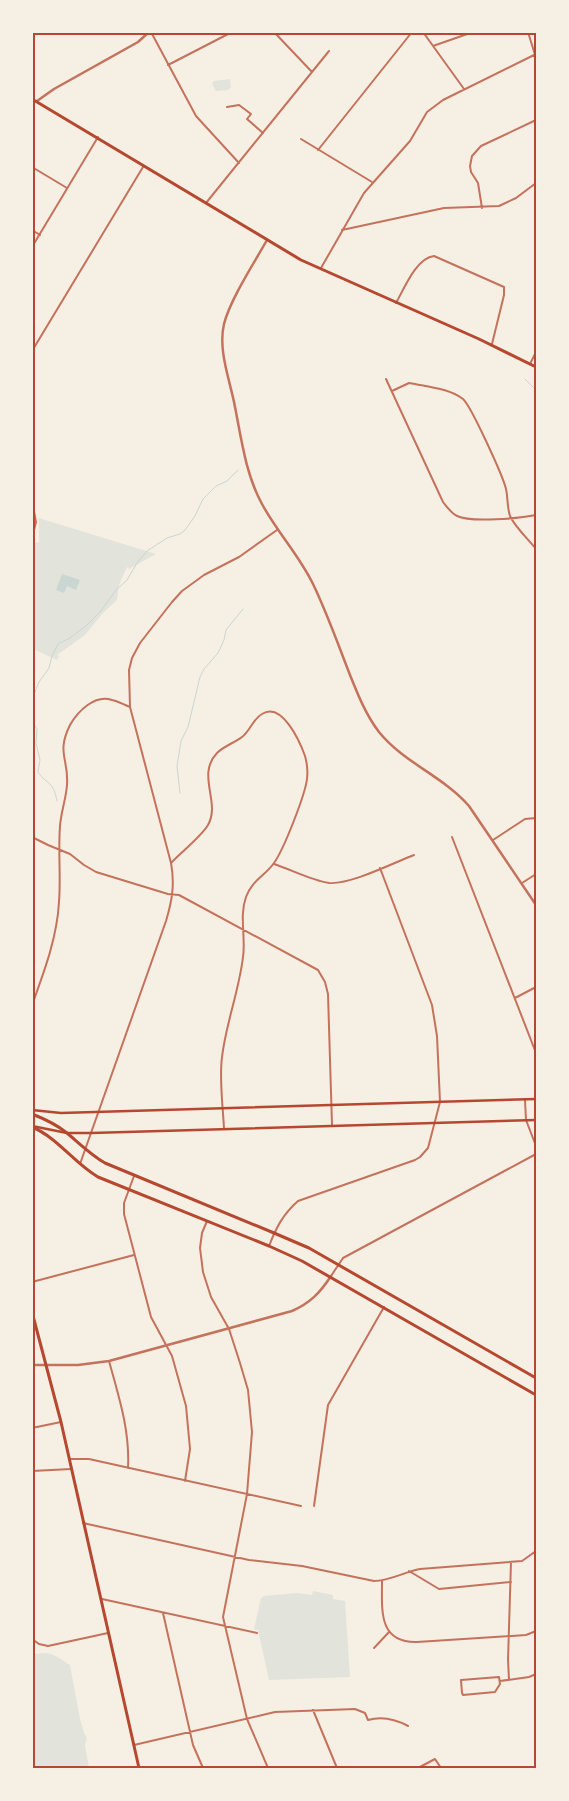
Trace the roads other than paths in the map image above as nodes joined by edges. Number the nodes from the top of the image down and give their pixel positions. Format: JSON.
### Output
{"nodes":[{"id":1,"x":150,"y":32,"type":"edge"},
{"id":2,"x":232,"y":32,"type":"edge"},
{"id":3,"x":274,"y":32,"type":"edge"},
{"id":4,"x":412,"y":32,"type":"edge"},
{"id":5,"x":423,"y":32,"type":"edge"},
{"id":6,"x":473,"y":32,"type":"edge"},
{"id":7,"x":528,"y":32,"type":"edge"},
{"id":8,"x":432,"y":46,"type":"junction"},
{"id":9,"x":329,"y":51,"type":"dead end"},
{"id":10,"x":536,"y":56,"type":"edge"},
{"id":11,"x":168,"y":65,"type":"junction"},
{"id":12,"x":312,"y":72,"type":"junction"},
{"id":13,"x":464,"y":89,"type":"junction"},
{"id":14,"x":32,"y":99,"type":"edge"},
{"id":15,"x":37,"y":101,"type":"junction"},
{"id":16,"x":227,"y":107,"type":"dead end"},
{"id":17,"x":536,"y":120,"type":"edge"},
{"id":18,"x":263,"y":133,"type":"junction"},
{"id":19,"x":98,"y":138,"type":"junction"},
{"id":20,"x":301,"y":139,"type":"dead end"},
{"id":21,"x":318,"y":150,"type":"junction"},
{"id":22,"x":239,"y":163,"type":"junction"},
{"id":23,"x":144,"y":166,"type":"junction"},
{"id":24,"x":32,"y":168,"type":"edge"},
{"id":25,"x":372,"y":182,"type":"junction"},
{"id":26,"x":536,"y":183,"type":"edge"},
{"id":27,"x":68,"y":188,"type":"junction"},
{"id":28,"x":206,"y":203,"type":"junction"},
{"id":29,"x":482,"y":208,"type":"junction"},
{"id":30,"x":32,"y":230,"type":"edge"},
{"id":31,"x":342,"y":230,"type":"junction"},
{"id":32,"x":40,"y":235,"type":"junction"},
{"id":33,"x":267,"y":240,"type":"junction"},
{"id":34,"x":32,"y":247,"type":"edge"},
{"id":35,"x":320,"y":270,"type":"junction"},
{"id":36,"x":396,"y":303,"type":"junction"},
{"id":37,"x":492,"y":345,"type":"junction"},
{"id":38,"x":32,"y":351,"type":"edge"},
{"id":39,"x":536,"y":352,"type":"edge"},
{"id":40,"x":530,"y":364,"type":"junction"},
{"id":41,"x":536,"y":368,"type":"edge"},
{"id":42,"x":386,"y":379,"type":"dead end"},
{"id":43,"x":392,"y":391,"type":"junction"},
{"id":44,"x":32,"y":500,"type":"edge"},
{"id":45,"x":536,"y":515,"type":"edge"},
{"id":46,"x":511,"y":517,"type":"junction"},
{"id":47,"x":278,"y":530,"type":"junction"},
{"id":48,"x":33,"y":538,"type":"edge"},
{"id":49,"x":536,"y":549,"type":"edge"},
{"id":50,"x":130,"y":708,"type":"junction"},
{"id":51,"x":536,"y":818,"type":"edge"},
{"id":52,"x":32,"y":837,"type":"edge"},
{"id":53,"x":452,"y":837,"type":"dead end"},
{"id":54,"x":493,"y":841,"type":"junction"},
{"id":55,"x":59,"y":850,"type":"junction"},
{"id":56,"x":414,"y":855,"type":"dead end"},
{"id":57,"x":170,"y":863,"type":"junction"},
{"id":58,"x":274,"y":864,"type":"junction"},
{"id":59,"x":380,"y":868,"type":"junction"},
{"id":60,"x":536,"y":874,"type":"edge"},
{"id":61,"x":522,"y":884,"type":"junction"},
{"id":62,"x":173,"y":894,"type":"junction"},
{"id":63,"x":536,"y":905,"type":"edge"},
{"id":64,"x":243,"y":929,"type":"junction"},
{"id":65,"x":536,"y":987,"type":"edge"},
{"id":66,"x":515,"y":998,"type":"junction"},
{"id":67,"x":32,"y":1005,"type":"edge"},
{"id":68,"x":536,"y":1053,"type":"edge"},
{"id":69,"x":525,"y":1099,"type":"junction"},
{"id":70,"x":536,"y":1099,"type":"edge"},
{"id":71,"x":440,"y":1102,"type":"junction"},
{"id":72,"x":331,"y":1105,"type":"junction"},
{"id":73,"x":223,"y":1108,"type":"junction"},
{"id":74,"x":32,"y":1110,"type":"edge"},
{"id":75,"x":99,"y":1112,"type":"junction"},
{"id":76,"x":32,"y":1114,"type":"edge"},
{"id":77,"x":526,"y":1120,"type":"junction"},
{"id":78,"x":536,"y":1120,"type":"edge"},
{"id":79,"x":434,"y":1123,"type":"junction"},
{"id":80,"x":32,"y":1126,"type":"edge"},
{"id":81,"x":332,"y":1126,"type":"junction"},
{"id":82,"x":224,"y":1129,"type":"junction"},
{"id":83,"x":67,"y":1133,"type":"junction"},
{"id":84,"x":91,"y":1133,"type":"junction"},
{"id":85,"x":536,"y":1146,"type":"edge"},
{"id":86,"x":85,"y":1150,"type":"junction"},
{"id":87,"x":536,"y":1154,"type":"edge"},
{"id":88,"x":80,"y":1164,"type":"junction"},
{"id":89,"x":134,"y":1176,"type":"junction"},
{"id":90,"x":129,"y":1189,"type":"junction"},
{"id":91,"x":207,"y":1221,"type":"junction"},
{"id":92,"x":274,"y":1233,"type":"junction"},
{"id":93,"x":269,"y":1246,"type":"junction"},
{"id":94,"x":134,"y":1255,"type":"junction"},
{"id":95,"x":338,"y":1264,"type":"junction"},
{"id":96,"x":331,"y":1276,"type":"junction"},
{"id":97,"x":32,"y":1282,"type":"edge"},
{"id":98,"x":384,"y":1307,"type":"junction"},
{"id":99,"x":32,"y":1312,"type":"edge"},
{"id":100,"x":228,"y":1329,"type":"junction"},
{"id":101,"x":167,"y":1346,"type":"junction"},
{"id":102,"x":109,"y":1361,"type":"junction"},
{"id":103,"x":32,"y":1365,"type":"edge"},
{"id":104,"x":47,"y":1365,"type":"junction"},
{"id":105,"x":536,"y":1378,"type":"edge"},
{"id":106,"x":536,"y":1395,"type":"edge"},
{"id":107,"x":60,"y":1422,"type":"junction"},
{"id":108,"x":32,"y":1428,"type":"edge"},
{"id":109,"x":68,"y":1460,"type":"junction"},
{"id":110,"x":128,"y":1468,"type":"junction"},
{"id":111,"x":71,"y":1469,"type":"junction"},
{"id":112,"x":32,"y":1472,"type":"edge"},
{"id":113,"x":185,"y":1481,"type":"junction"},
{"id":114,"x":247,"y":1494,"type":"junction"},
{"id":115,"x":301,"y":1506,"type":"dead end"},
{"id":116,"x":314,"y":1506,"type":"dead end"},
{"id":117,"x":83,"y":1523,"type":"junction"},
{"id":118,"x":536,"y":1551,"type":"edge"},
{"id":119,"x":235,"y":1556,"type":"junction"},
{"id":120,"x":512,"y":1562,"type":"junction"},
{"id":121,"x":409,"y":1571,"type":"junction"},
{"id":122,"x":382,"y":1581,"type":"junction"},
{"id":123,"x":511,"y":1582,"type":"junction"},
{"id":124,"x":100,"y":1599,"type":"junction"},
{"id":125,"x":163,"y":1613,"type":"junction"},
{"id":126,"x":225,"y":1626,"type":"junction"},
{"id":127,"x":389,"y":1632,"type":"junction"},
{"id":128,"x":536,"y":1632,"type":"edge"},
{"id":129,"x":108,"y":1633,"type":"junction"},
{"id":130,"x":257,"y":1633,"type":"dead end"},
{"id":131,"x":509,"y":1636,"type":"junction"},
{"id":132,"x":32,"y":1638,"type":"edge"},
{"id":133,"x":374,"y":1648,"type":"dead end"},
{"id":134,"x":536,"y":1674,"type":"edge"},
{"id":135,"x":509,"y":1680,"type":"junction"},
{"id":136,"x":500,"y":1681,"type":"junction"},
{"id":137,"x":312,"y":1710,"type":"junction"},
{"id":138,"x":247,"y":1719,"type":"junction"},
{"id":139,"x":408,"y":1726,"type":"dead end"},
{"id":140,"x":190,"y":1732,"type":"junction"},
{"id":141,"x":133,"y":1745,"type":"junction"},
{"id":142,"x":139,"y":1768,"type":"edge"},
{"id":143,"x":202,"y":1768,"type":"edge"},
{"id":144,"x":268,"y":1768,"type":"edge"},
{"id":145,"x":337,"y":1768,"type":"edge"},
{"id":146,"x":418,"y":1768,"type":"edge"},
{"id":147,"x":440,"y":1768,"type":"edge"}],
"edges":[{"from":1,"to":11,"type":"street"},
{"from":1,"to":15,"type":"street"},
{"from":2,"to":11,"type":"street"},
{"from":3,"to":12,"type":"street"},
{"from":4,"to":21,"type":"street"},
{"from":5,"to":8,"type":"street"},
{"from":6,"to":8,"type":"street"},
{"from":7,"to":10,"type":"street"},
{"from":8,"to":13,"type":"street"},
{"from":9,"to":12,"type":"street"},
{"from":10,"to":13,"type":"street"},
{"from":11,"to":22,"type":"street"},
{"from":12,"to":18,"type":"street"},
{"from":13,"to":25,"type":"street"},
{"from":14,"to":15,"type":"main road"},
{"from":15,"to":19,"type":"main road"},
{"from":16,"to":18,"type":"street"},
{"from":17,"to":29,"type":"street"},
{"from":18,"to":22,"type":"street"},
{"from":19,"to":23,"type":"main road"},
{"from":19,"to":27,"type":"street"},
{"from":20,"to":21,"type":"street"},
{"from":21,"to":25,"type":"street"},
{"from":22,"to":28,"type":"street"},
{"from":23,"to":28,"type":"main road"},
{"from":23,"to":38,"type":"street"},
{"from":24,"to":27,"type":"street"},
{"from":25,"to":31,"type":"street"},
{"from":26,"to":29,"type":"street"},
{"from":27,"to":32,"type":"street"},
{"from":28,"to":33,"type":"main road"},
{"from":29,"to":31,"type":"street"},
{"from":30,"to":32,"type":"street"},
{"from":31,"to":35,"type":"street"},
{"from":32,"to":34,"type":"street"},
{"from":33,"to":35,"type":"main road"},
{"from":33,"to":47,"type":"street"},
{"from":35,"to":36,"type":"main road"},
{"from":36,"to":37,"type":"main road"},
{"from":36,"to":37,"type":"street"},
{"from":37,"to":40,"type":"main road"},
{"from":39,"to":40,"type":"street"},
{"from":40,"to":41,"type":"main road"},
{"from":42,"to":43,"type":"street"},
{"from":43,"to":46,"type":"street"},
{"from":43,"to":46,"type":"street"},
{"from":44,"to":48,"type":"street"},
{"from":45,"to":46,"type":"street"},
{"from":46,"to":49,"type":"street"},
{"from":47,"to":50,"type":"street"},
{"from":47,"to":54,"type":"street"},
{"from":50,"to":55,"type":"street"},
{"from":50,"to":57,"type":"street"},
{"from":51,"to":54,"type":"street"},
{"from":52,"to":55,"type":"street"},
{"from":53,"to":66,"type":"street"},
{"from":54,"to":61,"type":"street"},
{"from":55,"to":62,"type":"street"},
{"from":55,"to":67,"type":"street"},
{"from":56,"to":59,"type":"street"},
{"from":57,"to":58,"type":"street"},
{"from":57,"to":62,"type":"street"},
{"from":58,"to":59,"type":"street"},
{"from":58,"to":64,"type":"street"},
{"from":59,"to":71,"type":"street"},
{"from":60,"to":61,"type":"street"},
{"from":61,"to":63,"type":"street"},
{"from":62,"to":64,"type":"street"},
{"from":62,"to":75,"type":"street"},
{"from":64,"to":72,"type":"street"},
{"from":64,"to":73,"type":"street"},
{"from":65,"to":66,"type":"street"},
{"from":66,"to":68,"type":"street"},
{"from":69,"to":70,"type":"main road"},
{"from":69,"to":71,"type":"main road"},
{"from":69,"to":77,"type":"street"},
{"from":71,"to":72,"type":"main road"},
{"from":71,"to":79,"type":"street"},
{"from":72,"to":73,"type":"main road"},
{"from":72,"to":81,"type":"street"},
{"from":73,"to":75,"type":"main road"},
{"from":73,"to":82,"type":"street"},
{"from":74,"to":75,"type":"main road"},
{"from":75,"to":84,"type":"street"},
{"from":76,"to":83,"type":"main road"},
{"from":77,"to":78,"type":"main road"},
{"from":77,"to":79,"type":"main road"},
{"from":77,"to":85,"type":"street"},
{"from":79,"to":81,"type":"main road"},
{"from":79,"to":92,"type":"street"},
{"from":80,"to":83,"type":"main road"},
{"from":80,"to":88,"type":"main road"},
{"from":81,"to":82,"type":"main road"},
{"from":82,"to":84,"type":"main road"},
{"from":83,"to":84,"type":"main road"},
{"from":83,"to":86,"type":"main road"},
{"from":84,"to":86,"type":"street"},
{"from":86,"to":88,"type":"street"},
{"from":86,"to":89,"type":"main road"},
{"from":87,"to":95,"type":"street"},
{"from":88,"to":90,"type":"main road"},
{"from":89,"to":90,"type":"street"},
{"from":89,"to":92,"type":"main road"},
{"from":90,"to":91,"type":"main road"},
{"from":90,"to":94,"type":"street"},
{"from":91,"to":93,"type":"main road"},
{"from":91,"to":100,"type":"street"},
{"from":92,"to":93,"type":"street"},
{"from":92,"to":95,"type":"main road"},
{"from":93,"to":96,"type":"main road"},
{"from":94,"to":97,"type":"street"},
{"from":94,"to":101,"type":"street"},
{"from":95,"to":96,"type":"street"},
{"from":95,"to":105,"type":"main road"},
{"from":96,"to":98,"type":"main road"},
{"from":96,"to":100,"type":"street"},
{"from":98,"to":106,"type":"main road"},
{"from":98,"to":116,"type":"street"},
{"from":99,"to":104,"type":"main road"},
{"from":100,"to":101,"type":"street"},
{"from":100,"to":114,"type":"street"},
{"from":101,"to":102,"type":"street"},
{"from":101,"to":113,"type":"street"},
{"from":102,"to":104,"type":"street"},
{"from":102,"to":110,"type":"street"},
{"from":103,"to":104,"type":"street"},
{"from":104,"to":107,"type":"main road"},
{"from":107,"to":108,"type":"street"},
{"from":107,"to":109,"type":"main road"},
{"from":109,"to":110,"type":"street"},
{"from":109,"to":111,"type":"main road"},
{"from":110,"to":113,"type":"street"},
{"from":111,"to":112,"type":"street"},
{"from":111,"to":117,"type":"main road"},
{"from":113,"to":114,"type":"street"},
{"from":114,"to":115,"type":"street"},
{"from":114,"to":119,"type":"street"},
{"from":117,"to":119,"type":"street"},
{"from":117,"to":124,"type":"main road"},
{"from":118,"to":120,"type":"street"},
{"from":119,"to":122,"type":"street"},
{"from":119,"to":126,"type":"street"},
{"from":120,"to":121,"type":"street"},
{"from":120,"to":123,"type":"street"},
{"from":121,"to":122,"type":"street"},
{"from":121,"to":123,"type":"street"},
{"from":122,"to":127,"type":"street"},
{"from":123,"to":131,"type":"street"},
{"from":124,"to":125,"type":"street"},
{"from":124,"to":129,"type":"main road"},
{"from":125,"to":126,"type":"street"},
{"from":125,"to":140,"type":"street"},
{"from":126,"to":130,"type":"street"},
{"from":126,"to":138,"type":"street"},
{"from":127,"to":131,"type":"street"},
{"from":127,"to":133,"type":"street"},
{"from":128,"to":131,"type":"street"},
{"from":129,"to":132,"type":"street"},
{"from":129,"to":141,"type":"main road"},
{"from":131,"to":135,"type":"street"},
{"from":134,"to":135,"type":"street"},
{"from":135,"to":136,"type":"street"},
{"from":136,"to":136,"type":"street"},
{"from":137,"to":138,"type":"street"},
{"from":137,"to":139,"type":"street"},
{"from":137,"to":145,"type":"street"},
{"from":138,"to":140,"type":"street"},
{"from":138,"to":144,"type":"street"},
{"from":140,"to":141,"type":"street"},
{"from":140,"to":143,"type":"street"},
{"from":141,"to":142,"type":"main road"},
{"from":146,"to":147,"type":"street"}]}
